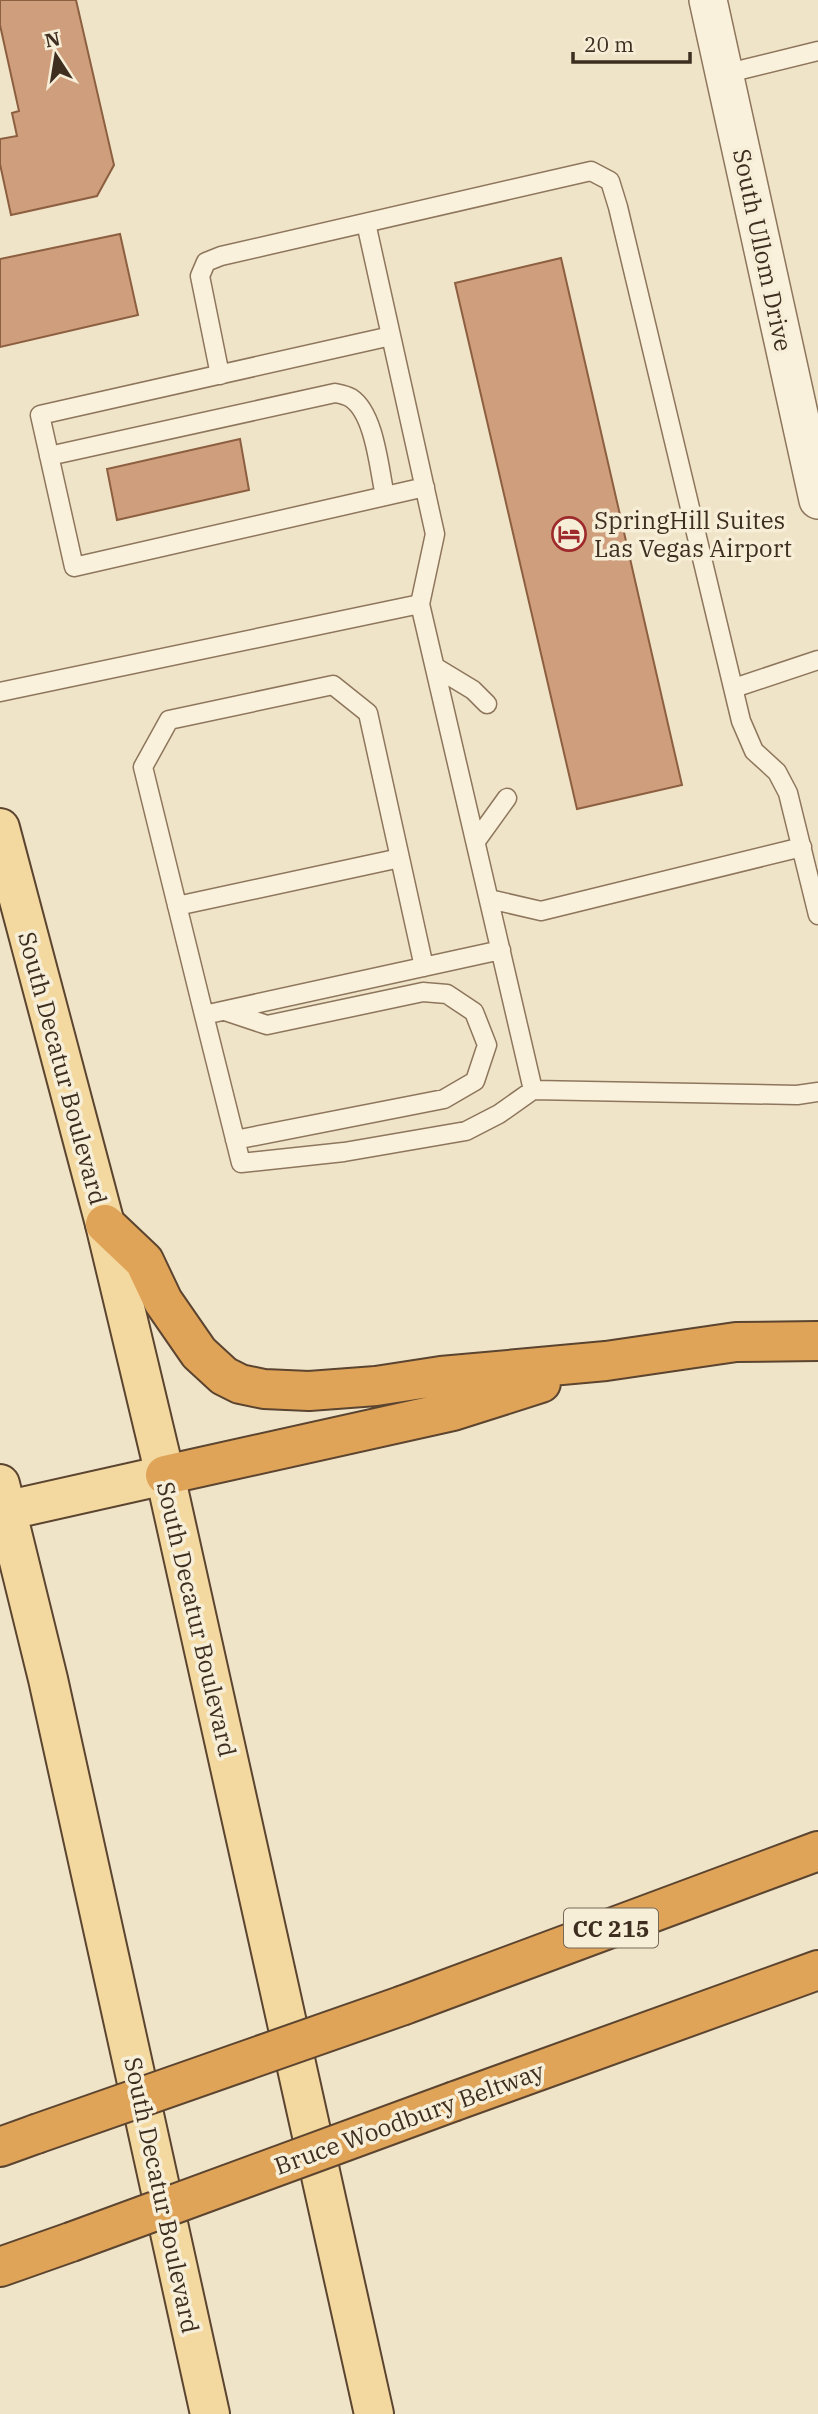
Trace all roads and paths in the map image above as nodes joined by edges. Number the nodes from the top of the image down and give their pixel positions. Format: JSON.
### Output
{"nodes":[{"id":1,"x":708,"y":0,"type":"edge"},
{"id":2,"x":818,"y":51,"type":"edge"},
{"id":3,"x":724,"y":74,"type":"junction"},
{"id":4,"x":366,"y":223,"type":"junction"},
{"id":5,"x":391,"y":337,"type":"junction"},
{"id":6,"x":220,"y":375,"type":"junction"},
{"id":7,"x":50,"y":456,"type":"junction"},
{"id":8,"x":425,"y":487,"type":"junction"},
{"id":9,"x":386,"y":496,"type":"junction"},
{"id":10,"x":818,"y":500,"type":"edge"},
{"id":11,"x":420,"y":604,"type":"junction"},
{"id":12,"x":818,"y":660,"type":"edge"},
{"id":13,"x":435,"y":667,"type":"junction"},
{"id":14,"x":734,"y":688,"type":"junction"},
{"id":15,"x":0,"y":692,"type":"edge"},
{"id":16,"x":487,"y":704,"type":"dead end"},
{"id":17,"x":507,"y":798,"type":"dead end"},
{"id":18,"x":0,"y":828,"type":"edge"},
{"id":19,"x":476,"y":841,"type":"junction"},
{"id":20,"x":802,"y":847,"type":"junction"},
{"id":21,"x":400,"y":858,"type":"junction"},
{"id":22,"x":489,"y":899,"type":"junction"},
{"id":23,"x":177,"y":906,"type":"junction"},
{"id":24,"x":818,"y":915,"type":"edge"},
{"id":25,"x":501,"y":950,"type":"junction"},
{"id":26,"x":424,"y":967,"type":"junction"},
{"id":27,"x":224,"y":1010,"type":"junction"},
{"id":28,"x":204,"y":1015,"type":"junction"},
{"id":29,"x":533,"y":1090,"type":"junction"},
{"id":30,"x":818,"y":1092,"type":"edge"},
{"id":31,"x":236,"y":1140,"type":"junction"},
{"id":32,"x":105,"y":1224,"type":"junction"},
{"id":33,"x":818,"y":1341,"type":"edge"},
{"id":34,"x":606,"y":1362,"type":"junction"},
{"id":35,"x":165,"y":1475,"type":"junction"},
{"id":36,"x":2,"y":1503,"type":"edge"},
{"id":37,"x":818,"y":1851,"type":"edge"},
{"id":38,"x":818,"y":1970,"type":"edge"},
{"id":39,"x":0,"y":2147,"type":"edge"},
{"id":40,"x":0,"y":2267,"type":"edge"},
{"id":41,"x":210,"y":2414,"type":"edge"},
{"id":42,"x":374,"y":2414,"type":"edge"}],
"edges":[{"from":1,"to":3,"type":"street","name":"South Ullom Drive"},
{"from":2,"to":3,"type":"lane"},
{"from":3,"to":10,"type":"street","name":"South Ullom Drive"},
{"from":4,"to":5,"type":"lane"},
{"from":4,"to":6,"type":"lane"},
{"from":4,"to":14,"type":"lane"},
{"from":5,"to":6,"type":"lane"},
{"from":5,"to":8,"type":"lane"},
{"from":6,"to":7,"type":"lane"},
{"from":7,"to":9,"type":"lane"},
{"from":7,"to":9,"type":"lane"},
{"from":8,"to":9,"type":"lane"},
{"from":8,"to":11,"type":"lane"},
{"from":11,"to":13,"type":"lane"},
{"from":11,"to":15,"type":"lane"},
{"from":12,"to":14,"type":"lane"},
{"from":13,"to":16,"type":"lane"},
{"from":13,"to":19,"type":"lane"},
{"from":14,"to":20,"type":"lane"},
{"from":17,"to":19,"type":"lane"},
{"from":18,"to":32,"type":"main road","name":"South Decatur Boulevard"},
{"from":19,"to":22,"type":"lane"},
{"from":20,"to":22,"type":"lane"},
{"from":20,"to":24,"type":"lane"},
{"from":21,"to":23,"type":"lane"},
{"from":21,"to":23,"type":"lane"},
{"from":21,"to":26,"type":"lane"},
{"from":22,"to":25,"type":"lane"},
{"from":23,"to":28,"type":"lane"},
{"from":25,"to":26,"type":"lane"},
{"from":25,"to":29,"type":"lane"},
{"from":26,"to":27,"type":"lane"},
{"from":27,"to":28,"type":"lane"},
{"from":27,"to":31,"type":"lane"},
{"from":28,"to":31,"type":"lane"},
{"from":29,"to":30,"type":"lane"},
{"from":29,"to":31,"type":"lane"},
{"from":32,"to":34,"type":"highway"},
{"from":32,"to":35,"type":"main road","name":"South Decatur Boulevard"},
{"from":33,"to":34,"type":"highway"},
{"from":34,"to":35,"type":"highway"},
{"from":35,"to":36,"type":"main road"},
{"from":35,"to":42,"type":"main road","name":"South Decatur Boulevard"},
{"from":36,"to":41,"type":"main road","name":"South Decatur Boulevard"},
{"from":37,"to":39,"type":"highway","number":"CC 215","bridge":true},
{"from":38,"to":40,"type":"highway","name":"Bruce Woodbury Beltway","bridge":true}]}
